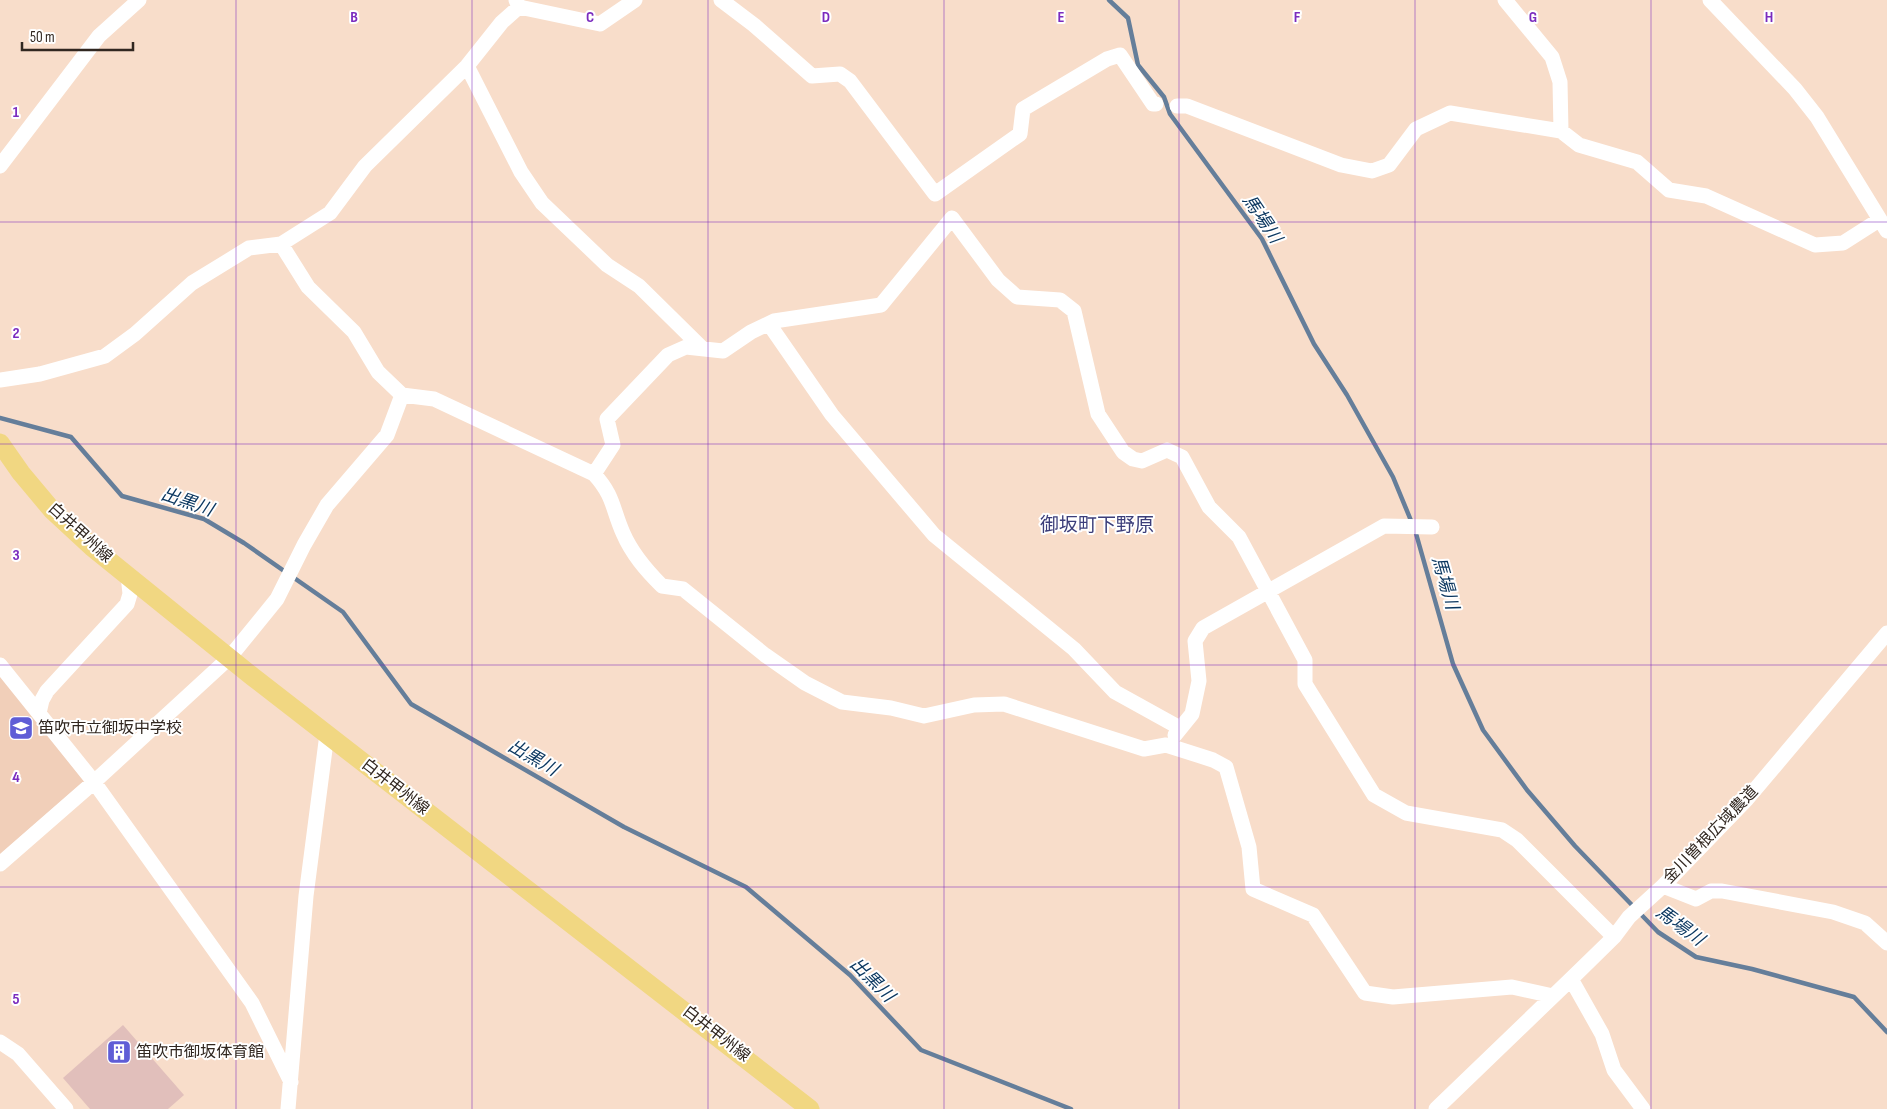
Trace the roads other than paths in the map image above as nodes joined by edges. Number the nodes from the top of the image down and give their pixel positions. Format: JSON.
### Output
{"nodes":[{"id":1,"x":140,"y":0,"type":"edge"},
{"id":2,"x":635,"y":0,"type":"edge"},
{"id":3,"x":721,"y":0,"type":"edge"},
{"id":4,"x":1505,"y":0,"type":"edge"},
{"id":5,"x":1710,"y":0,"type":"edge"},
{"id":6,"x":518,"y":3,"type":"edge"},
{"id":7,"x":467,"y":66,"type":"junction"},
{"id":8,"x":1156,"y":104,"type":"dead end"},
{"id":9,"x":1177,"y":106,"type":"dead end"},
{"id":10,"x":1561,"y":131,"type":"junction"},
{"id":11,"x":0,"y":166,"type":"edge"},
{"id":12,"x":1883,"y":225,"type":"edge"},
{"id":13,"x":281,"y":244,"type":"junction"},
{"id":14,"x":768,"y":324,"type":"junction"},
{"id":15,"x":703,"y":349,"type":"junction"},
{"id":16,"x":0,"y":380,"type":"edge"},
{"id":17,"x":402,"y":395,"type":"junction"},
{"id":18,"x":0,"y":443,"type":"edge"},
{"id":19,"x":594,"y":474,"type":"junction"},
{"id":20,"x":1428,"y":526,"type":"dead end"},
{"id":21,"x":128,"y":575,"type":"junction"},
{"id":22,"x":1267,"y":592,"type":"junction"},
{"id":23,"x":1887,"y":633,"type":"edge"},
{"id":24,"x":230,"y":658,"type":"junction"},
{"id":25,"x":0,"y":665,"type":"edge"},
{"id":26,"x":40,"y":713,"type":"junction"},
{"id":27,"x":1180,"y":728,"type":"junction"},
{"id":28,"x":327,"y":734,"type":"junction"},
{"id":29,"x":1166,"y":745,"type":"junction"},
{"id":30,"x":94,"y":782,"type":"junction"},
{"id":31,"x":0,"y":864,"type":"edge"},
{"id":32,"x":1663,"y":886,"type":"junction"},
{"id":33,"x":1614,"y":937,"type":"junction"},
{"id":34,"x":1887,"y":943,"type":"edge"},
{"id":35,"x":1571,"y":979,"type":"junction"},
{"id":36,"x":1553,"y":996,"type":"junction"},
{"id":37,"x":0,"y":1042,"type":"edge"},
{"id":38,"x":291,"y":1082,"type":"junction"},
{"id":39,"x":66,"y":1109,"type":"edge"},
{"id":40,"x":288,"y":1109,"type":"edge"},
{"id":41,"x":810,"y":1109,"type":"edge"},
{"id":42,"x":1436,"y":1109,"type":"edge"},
{"id":43,"x":1643,"y":1109,"type":"edge"}],
"edges":[{"from":1,"to":11,"type":"street"},
{"from":2,"to":6,"type":"street"},
{"from":3,"to":8,"type":"street"},
{"from":4,"to":10,"type":"street"},
{"from":5,"to":12,"type":"street"},
{"from":6,"to":7,"type":"street"},
{"from":7,"to":13,"type":"street"},
{"from":7,"to":15,"type":"street"},
{"from":9,"to":10,"type":"street"},
{"from":10,"to":12,"type":"street"},
{"from":13,"to":16,"type":"street"},
{"from":13,"to":17,"type":"street"},
{"from":14,"to":15,"type":"street"},
{"from":14,"to":22,"type":"street"},
{"from":14,"to":27,"type":"street"},
{"from":15,"to":19,"type":"street"},
{"from":17,"to":19,"type":"street"},
{"from":17,"to":24,"type":"street"},
{"from":18,"to":21,"type":"main road","name":"白井甲州線"},
{"from":19,"to":29,"type":"street"},
{"from":20,"to":22,"type":"street"},
{"from":21,"to":24,"type":"main road","name":"白井甲州線"},
{"from":21,"to":26,"type":"street"},
{"from":22,"to":27,"type":"street"},
{"from":22,"to":33,"type":"street"},
{"from":23,"to":32,"type":"street","name":"金川曽根広域農道"},
{"from":24,"to":28,"type":"main road","name":"白井甲州線"},
{"from":24,"to":30,"type":"street"},
{"from":25,"to":26,"type":"street"},
{"from":26,"to":30,"type":"street"},
{"from":27,"to":29,"type":"street"},
{"from":28,"to":38,"type":"street"},
{"from":28,"to":41,"type":"main road","name":"白井甲州線"},
{"from":29,"to":36,"type":"street"},
{"from":30,"to":31,"type":"street"},
{"from":30,"to":38,"type":"street"},
{"from":32,"to":33,"type":"street","name":"金川曽根広域農道"},
{"from":32,"to":34,"type":"street"},
{"from":33,"to":35,"type":"street","name":"金川曽根広域農道"},
{"from":35,"to":36,"type":"street","name":"金川曽根広域農道"},
{"from":35,"to":43,"type":"street"},
{"from":36,"to":42,"type":"street","name":"金川曽根広域農道"},
{"from":37,"to":39,"type":"street"},
{"from":38,"to":40,"type":"street"}]}
